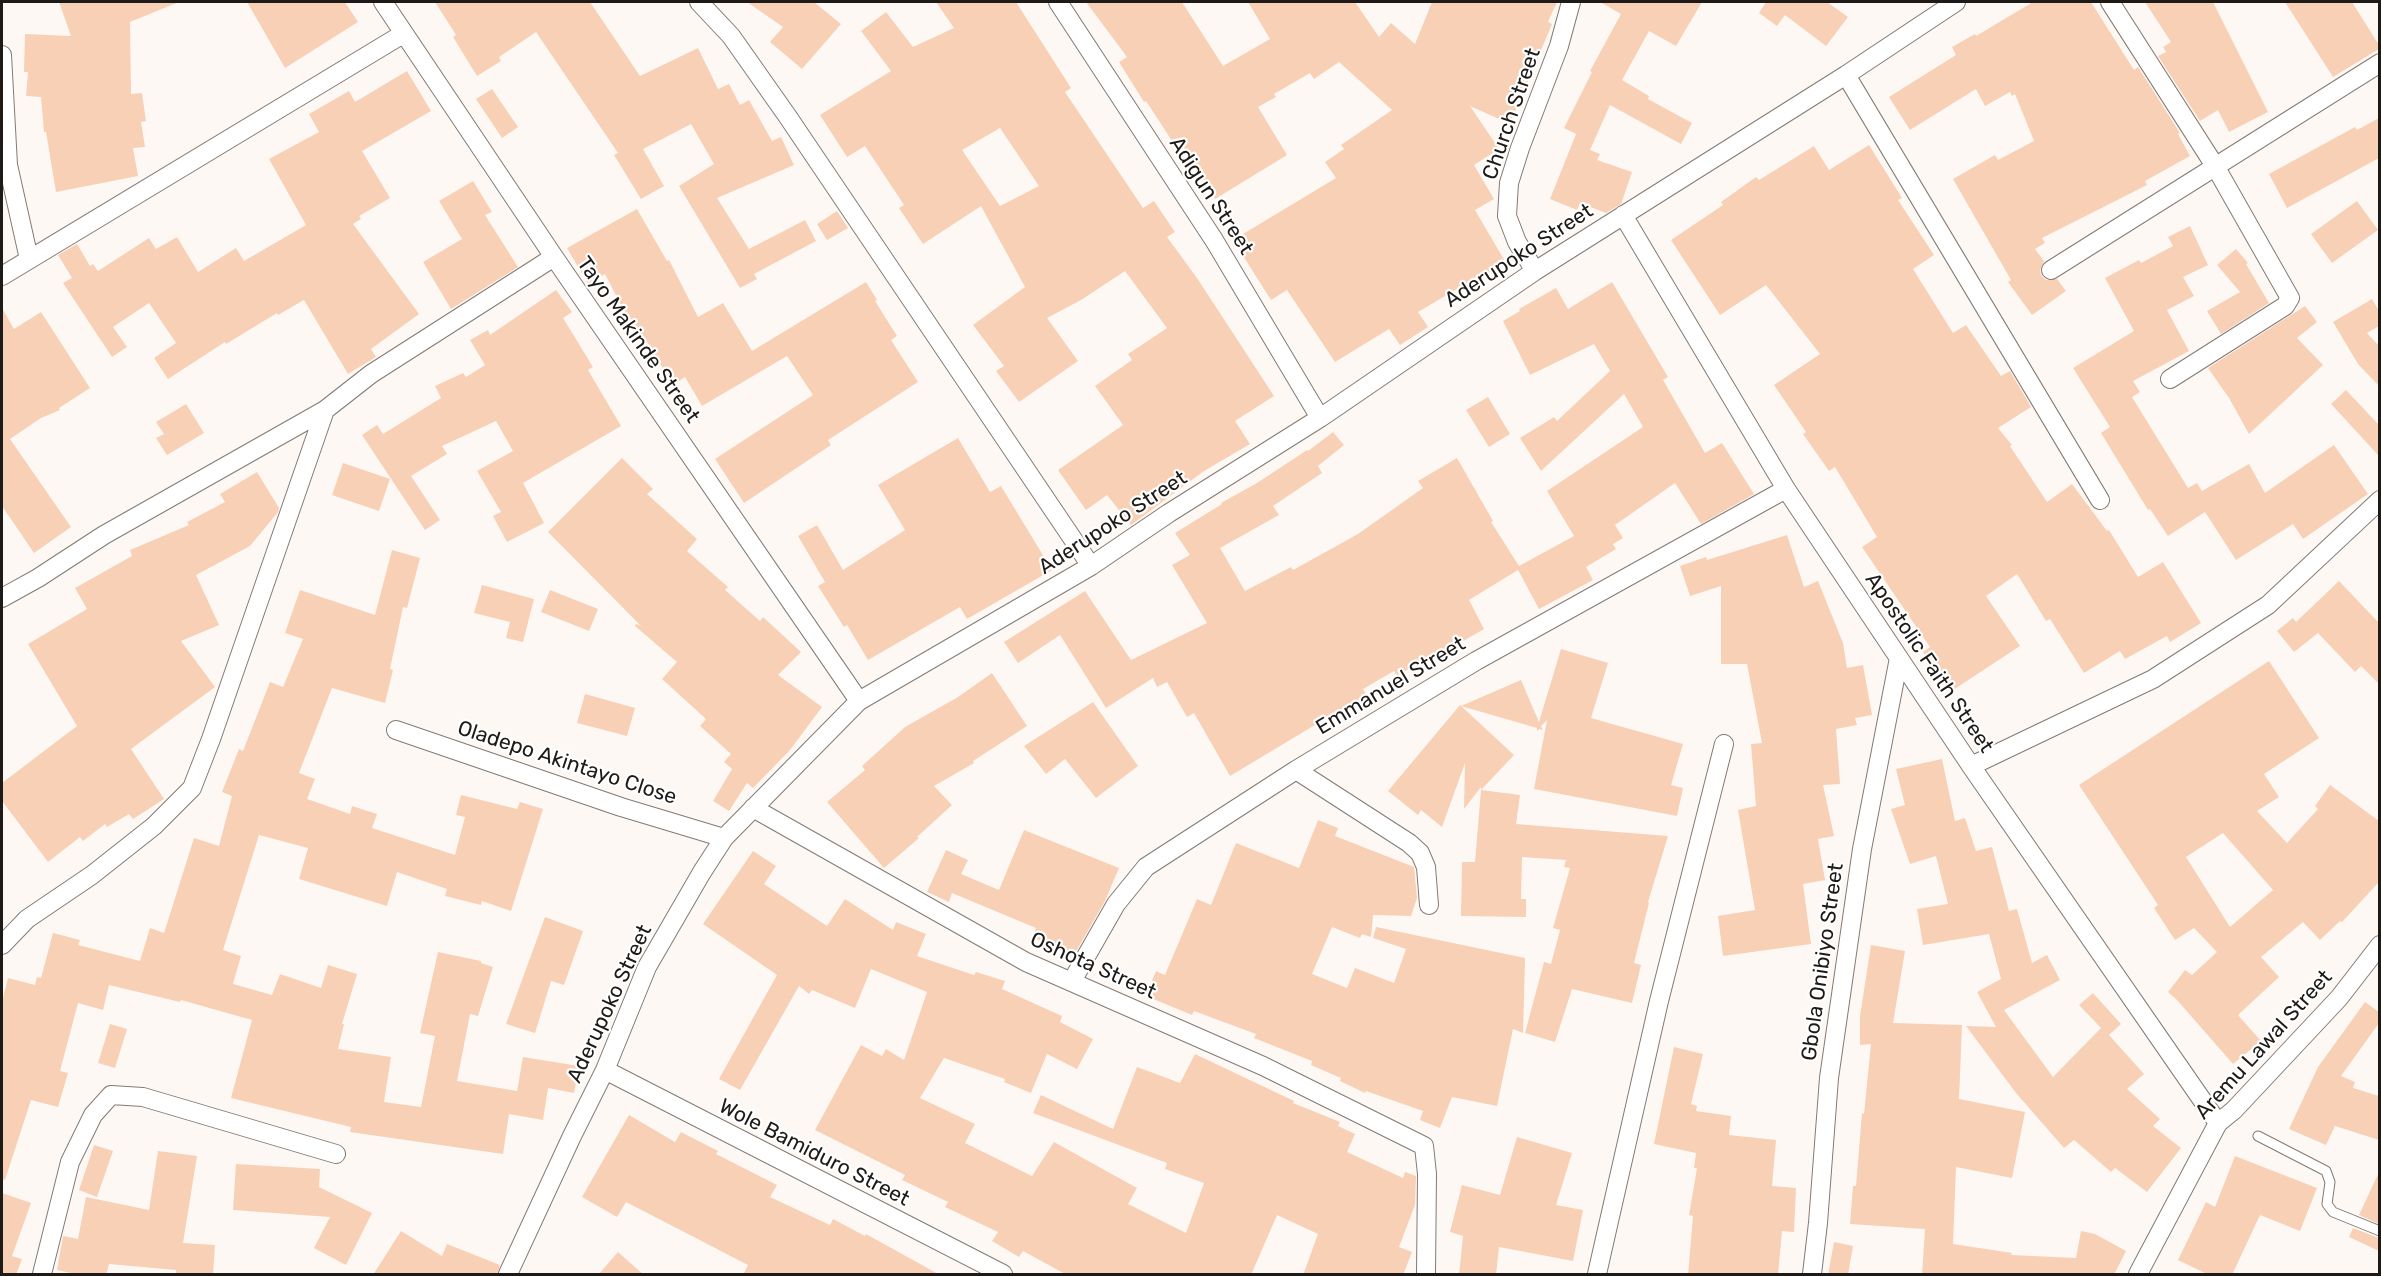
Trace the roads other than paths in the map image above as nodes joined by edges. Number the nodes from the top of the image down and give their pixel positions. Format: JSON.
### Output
{"nodes":[{"id":1,"x":383,"y":2,"type":"edge"},
{"id":2,"x":699,"y":2,"type":"edge"},
{"id":3,"x":1058,"y":2,"type":"edge"},
{"id":4,"x":1571,"y":2,"type":"edge"},
{"id":5,"x":1956,"y":2,"type":"edge"},
{"id":6,"x":2110,"y":2,"type":"edge"},
{"id":7,"x":403,"y":34,"type":"junction"},
{"id":8,"x":2,"y":55,"type":"edge"},
{"id":9,"x":2379,"y":63,"type":"edge"},
{"id":10,"x":1846,"y":75,"type":"junction"},
{"id":11,"x":2215,"y":166,"type":"junction"},
{"id":12,"x":1623,"y":215,"type":"junction"},
{"id":13,"x":554,"y":258,"type":"junction"},
{"id":14,"x":29,"y":259,"type":"junction"},
{"id":15,"x":2051,"y":270,"type":"dead end"},
{"id":16,"x":1535,"y":271,"type":"junction"},
{"id":17,"x":2,"y":276,"type":"edge"},
{"id":18,"x":2170,"y":379,"type":"dead end"},
{"id":19,"x":325,"y":410,"type":"junction"},
{"id":20,"x":1320,"y":418,"type":"junction"},
{"id":21,"x":1786,"y":489,"type":"junction"},
{"id":22,"x":2100,"y":500,"type":"dead end"},
{"id":23,"x":2379,"y":500,"type":"edge"},
{"id":24,"x":1091,"y":566,"type":"junction"},
{"id":25,"x":2,"y":598,"type":"edge"},
{"id":26,"x":1899,"y":658,"type":"junction"},
{"id":27,"x":859,"y":701,"type":"junction"},
{"id":28,"x":396,"y":730,"type":"dead end"},
{"id":29,"x":1724,"y":744,"type":"dead end"},
{"id":30,"x":1971,"y":766,"type":"junction"},
{"id":31,"x":1296,"y":770,"type":"junction"},
{"id":32,"x":753,"y":808,"type":"junction"},
{"id":33,"x":724,"y":838,"type":"junction"},
{"id":34,"x":1430,"y":905,"type":"dead end"},
{"id":35,"x":2,"y":945,"type":"edge"},
{"id":36,"x":2379,"y":945,"type":"edge"},
{"id":37,"x":1072,"y":981,"type":"junction"},
{"id":38,"x":605,"y":1070,"type":"junction"},
{"id":39,"x":2218,"y":1124,"type":"junction"},
{"id":40,"x":2258,"y":1136,"type":"dead end"},
{"id":41,"x":336,"y":1154,"type":"dead end"},
{"id":42,"x":2379,"y":1231,"type":"edge"},
{"id":43,"x":42,"y":1275,"type":"edge"},
{"id":44,"x":508,"y":1275,"type":"edge"},
{"id":45,"x":1003,"y":1275,"type":"edge"},
{"id":46,"x":1426,"y":1275,"type":"edge"},
{"id":47,"x":1597,"y":1275,"type":"edge"},
{"id":48,"x":1812,"y":1275,"type":"edge"},
{"id":49,"x":2138,"y":1275,"type":"edge"}],
"edges":[{"from":1,"to":7,"type":"street","name":"Tayo Makinde Street"},
{"from":2,"to":24,"type":"street"},
{"from":3,"to":20,"type":"street","name":"Adigun Street"},
{"from":4,"to":16,"type":"street","name":"Church Street"},
{"from":5,"to":10,"type":"street","name":"Aderupoko Street"},
{"from":6,"to":11,"type":"street"},
{"from":7,"to":13,"type":"street","name":"Tayo Makinde Street"},
{"from":7,"to":14,"type":"street"},
{"from":8,"to":14,"type":"street"},
{"from":9,"to":11,"type":"street"},
{"from":10,"to":12,"type":"street","name":"Aderupoko Street"},
{"from":10,"to":22,"type":"street"},
{"from":11,"to":15,"type":"street"},
{"from":11,"to":18,"type":"street"},
{"from":12,"to":16,"type":"street","name":"Aderupoko Street"},
{"from":12,"to":21,"type":"street","name":"Apostolic Faith Street"},
{"from":13,"to":19,"type":"street"},
{"from":13,"to":27,"type":"street","name":"Tayo Makinde Street"},
{"from":14,"to":17,"type":"street"},
{"from":16,"to":20,"type":"street","name":"Aderupoko Street"},
{"from":19,"to":25,"type":"street"},
{"from":19,"to":35,"type":"street"},
{"from":20,"to":24,"type":"street","name":"Aderupoko Street"},
{"from":21,"to":26,"type":"street","name":"Apostolic Faith Street"},
{"from":21,"to":31,"type":"street","name":"Emmanuel Street"},
{"from":23,"to":30,"type":"street"},
{"from":24,"to":27,"type":"street","name":"Aderupoko Street"},
{"from":26,"to":30,"type":"street","name":"Apostolic Faith Street"},
{"from":26,"to":48,"type":"street","name":"Gbola Onibiyo Street"},
{"from":27,"to":32,"type":"street","name":"Aderupoko Street"},
{"from":28,"to":33,"type":"street","name":"Oladepo Akintayo Close"},
{"from":29,"to":47,"type":"street"},
{"from":30,"to":39,"type":"street","name":"Apostolic Faith Street"},
{"from":31,"to":34,"type":"street"},
{"from":31,"to":37,"type":"street","name":"Emmanuel Street"},
{"from":32,"to":33,"type":"street","name":"Aderupoko Street"},
{"from":32,"to":37,"type":"street","name":"Oshota Street"},
{"from":33,"to":38,"type":"street","name":"Aderupoko Street"},
{"from":36,"to":39,"type":"street","name":"Aremu Lawal Street"},
{"from":37,"to":46,"type":"street","name":"Oshota Street"},
{"from":38,"to":44,"type":"street","name":"Aderupoko Street"},
{"from":38,"to":45,"type":"street","name":"Wole Bamiduro Street"},
{"from":39,"to":49,"type":"street","name":"Aremu Lawal Street"},
{"from":40,"to":42,"type":"lane"},
{"from":41,"to":43,"type":"street"}]}
